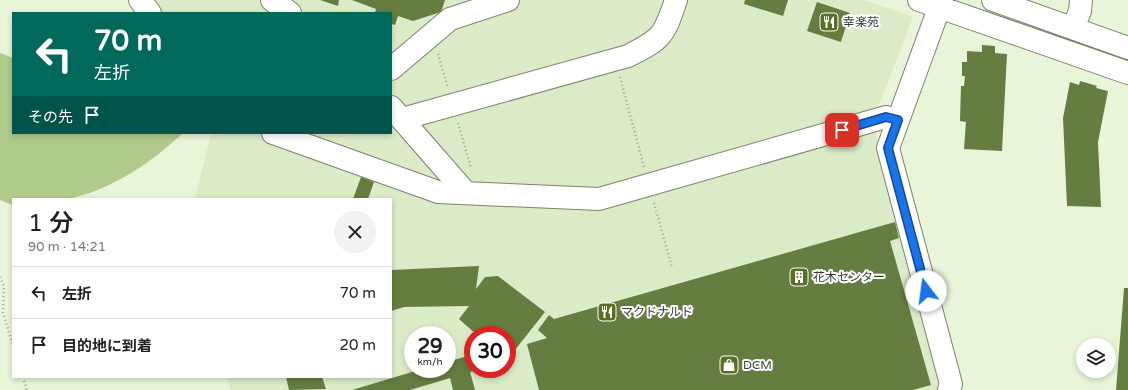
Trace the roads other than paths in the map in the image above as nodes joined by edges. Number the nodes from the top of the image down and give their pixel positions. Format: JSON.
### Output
{"nodes":[{"id":1,"x":140,"y":0,"type":"edge"},
{"id":2,"x":272,"y":0,"type":"edge"},
{"id":3,"x":508,"y":0,"type":"edge"},
{"id":4,"x":676,"y":0,"type":"edge"},
{"id":5,"x":993,"y":0,"type":"edge"},
{"id":6,"x":1081,"y":0,"type":"edge"},
{"id":7,"x":933,"y":2,"type":"edge"},
{"id":8,"x":149,"y":12,"type":"edge"},
{"id":9,"x":289,"y":12,"type":"edge"},
{"id":10,"x":1073,"y":28,"type":"junction"},
{"id":11,"x":1128,"y":48,"type":"edge"},
{"id":12,"x":392,"y":68,"type":"edge"},
{"id":13,"x":1128,"y":73,"type":"edge"},
{"id":14,"x":396,"y":113,"type":"edge"},
{"id":15,"x":898,"y":120,"type":"junction"},
{"id":16,"x":276,"y":134,"type":"edge"},
{"id":17,"x":476,"y":194,"type":"junction"},
{"id":18,"x":948,"y":390,"type":"edge"}],
"edges":[{"from":1,"to":8,"type":"street"},
{"from":2,"to":9,"type":"street"},
{"from":3,"to":12,"type":"street"},
{"from":4,"to":14,"type":"street"},
{"from":5,"to":10,"type":"street"},
{"from":6,"to":10,"type":"street"},
{"from":7,"to":13,"type":"street"},
{"from":7,"to":15,"type":"street"},
{"from":10,"to":11,"type":"street"},
{"from":14,"to":17,"type":"street"},
{"from":15,"to":17,"type":"street"},
{"from":15,"to":18,"type":"street"},
{"from":16,"to":17,"type":"street"}]}
